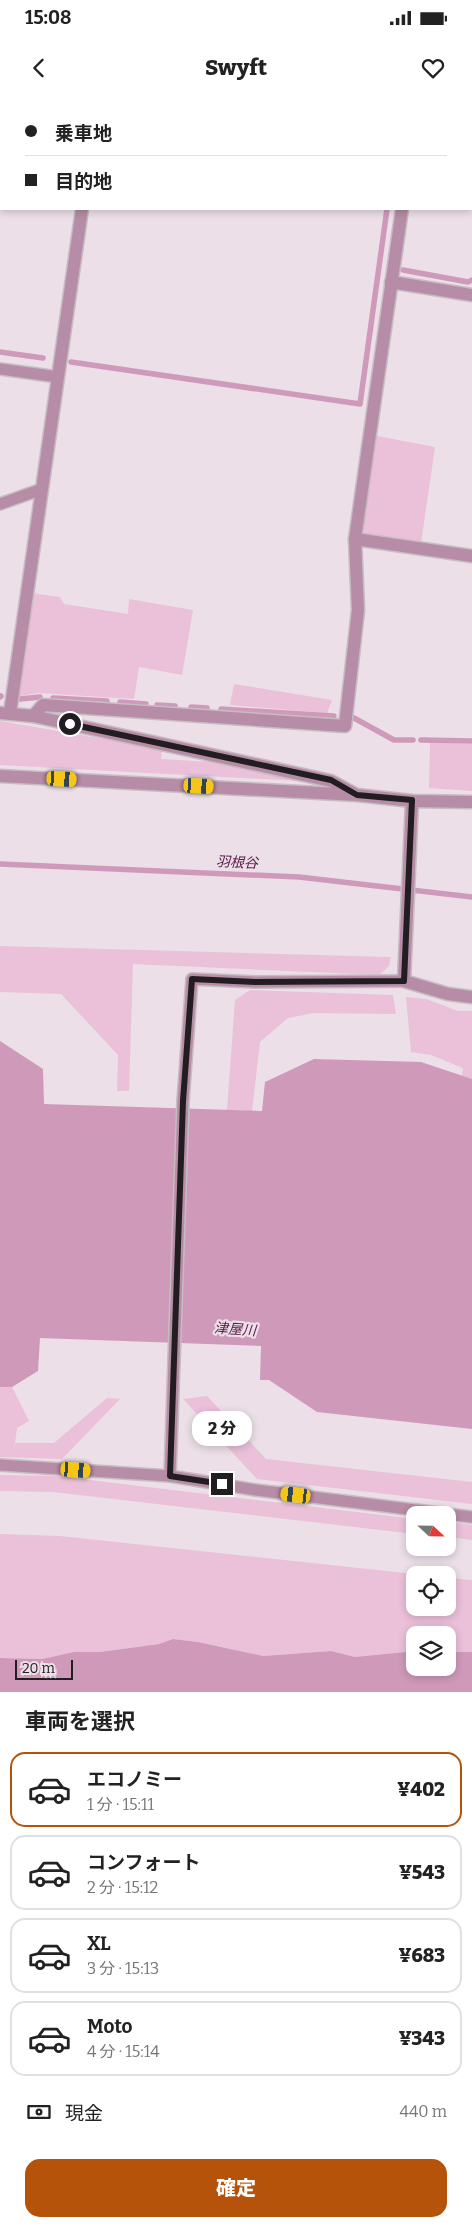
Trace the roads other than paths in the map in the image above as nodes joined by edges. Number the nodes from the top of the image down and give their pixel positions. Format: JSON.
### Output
{"nodes":[{"id":1,"x":82,"y":210,"type":"edge"},
{"id":2,"x":402,"y":210,"type":"edge"},
{"id":3,"x":391,"y":282,"type":"junction"},
{"id":4,"x":472,"y":295,"type":"edge"},
{"id":5,"x":0,"y":368,"type":"edge"},
{"id":6,"x":58,"y":377,"type":"junction"},
{"id":7,"x":42,"y":489,"type":"junction"},
{"id":8,"x":0,"y":504,"type":"edge"},
{"id":9,"x":355,"y":539,"type":"junction"},
{"id":10,"x":472,"y":556,"type":"edge"},
{"id":11,"x":5,"y":713,"type":"edge"},
{"id":12,"x":33,"y":716,"type":"junction"},
{"id":13,"x":0,"y":776,"type":"edge"},
{"id":14,"x":357,"y":795,"type":"junction"},
{"id":15,"x":412,"y":800,"type":"junction"},
{"id":16,"x":472,"y":802,"type":"edge"},
{"id":17,"x":404,"y":981,"type":"junction"},
{"id":18,"x":472,"y":997,"type":"edge"},
{"id":19,"x":0,"y":1465,"type":"edge"},
{"id":20,"x":170,"y":1476,"type":"junction"},
{"id":21,"x":472,"y":1517,"type":"edge"}],
"edges":[{"from":1,"to":6,"type":"street"},
{"from":2,"to":3,"type":"street"},
{"from":3,"to":4,"type":"street"},
{"from":3,"to":9,"type":"street"},
{"from":5,"to":6,"type":"lane"},
{"from":6,"to":7,"type":"street"},
{"from":7,"to":8,"type":"lane"},
{"from":7,"to":11,"type":"street"},
{"from":9,"to":10,"type":"street"},
{"from":9,"to":12,"type":"street"},
{"from":11,"to":12,"type":"street"},
{"from":12,"to":14,"type":"street"},
{"from":13,"to":14,"type":"street"},
{"from":14,"to":15,"type":"street"},
{"from":15,"to":16,"type":"street"},
{"from":15,"to":17,"type":"street"},
{"from":17,"to":18,"type":"street"},
{"from":17,"to":20,"type":"lane"},
{"from":19,"to":20,"type":"lane"},
{"from":20,"to":21,"type":"lane"}]}
